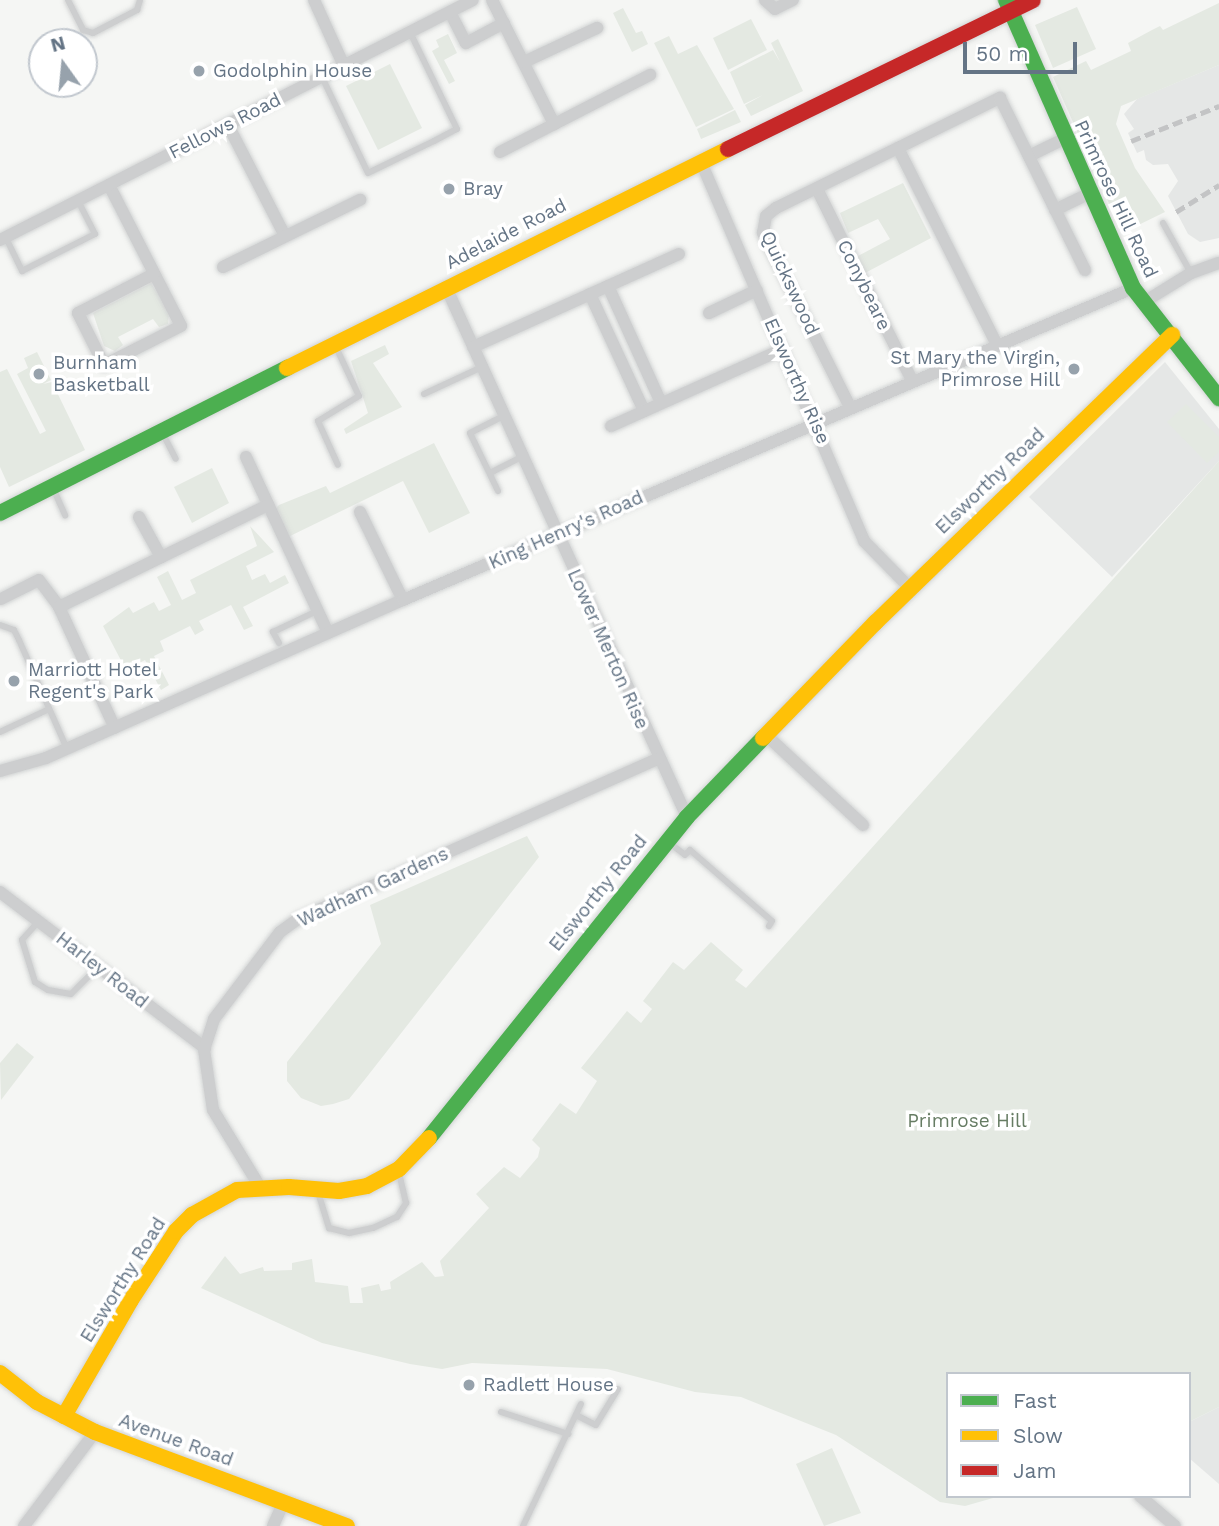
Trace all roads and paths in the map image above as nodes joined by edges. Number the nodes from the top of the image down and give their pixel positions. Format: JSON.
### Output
{"nodes":[{"id":1,"x":68,"y":0,"type":"edge"},
{"id":2,"x":140,"y":0,"type":"edge"},
{"id":3,"x":314,"y":0,"type":"edge"},
{"id":4,"x":473,"y":0,"type":"edge"},
{"id":5,"x":492,"y":0,"type":"edge"},
{"id":6,"x":765,"y":0,"type":"edge"},
{"id":7,"x":793,"y":0,"type":"edge"},
{"id":8,"x":1033,"y":0,"type":"edge"},
{"id":9,"x":1008,"y":6,"type":"edge"},
{"id":10,"x":450,"y":12,"type":"junction"},
{"id":11,"x":504,"y":23,"type":"junction"},
{"id":12,"x":597,"y":28,"type":"dead end"},
{"id":13,"x":410,"y":32,"type":"junction"},
{"id":14,"x":524,"y":62,"type":"junction"},
{"id":15,"x":344,"y":66,"type":"junction"},
{"id":16,"x":650,"y":75,"type":"dead end"},
{"id":17,"x":322,"y":77,"type":"junction"},
{"id":18,"x":554,"y":124,"type":"junction"},
{"id":19,"x":228,"y":125,"type":"junction"},
{"id":20,"x":1064,"y":139,"type":"junction"},
{"id":21,"x":898,"y":149,"type":"junction"},
{"id":22,"x":500,"y":152,"type":"dead end"},
{"id":23,"x":1029,"y":156,"type":"junction"},
{"id":24,"x":701,"y":162,"type":"junction"},
{"id":25,"x":109,"y":185,"type":"junction"},
{"id":26,"x":817,"y":189,"type":"junction"},
{"id":27,"x":1088,"y":194,"type":"junction"},
{"id":28,"x":360,"y":200,"type":"dead end"},
{"id":29,"x":78,"y":201,"type":"junction"},
{"id":30,"x":1055,"y":209,"type":"junction"},
{"id":31,"x":1163,"y":223,"type":"dead end"},
{"id":32,"x":285,"y":236,"type":"junction"},
{"id":33,"x":3,"y":239,"type":"edge"},
{"id":34,"x":679,"y":254,"type":"dead end"},
{"id":35,"x":1219,"y":262,"type":"edge"},
{"id":36,"x":223,"y":267,"type":"dead end"},
{"id":37,"x":1085,"y":270,"type":"dead end"},
{"id":38,"x":1191,"y":273,"type":"junction"},
{"id":39,"x":154,"y":274,"type":"junction"},
{"id":40,"x":608,"y":286,"type":"junction"},
{"id":41,"x":446,"y":287,"type":"junction"},
{"id":42,"x":1133,"y":288,"type":"junction"},
{"id":43,"x":757,"y":290,"type":"junction"},
{"id":44,"x":590,"y":294,"type":"junction"},
{"id":45,"x":1144,"y":302,"type":"junction"},
{"id":46,"x":709,"y":313,"type":"dead end"},
{"id":47,"x":1171,"y":335,"type":"junction"},
{"id":48,"x":334,"y":344,"type":"junction"},
{"id":49,"x":997,"y":345,"type":"junction"},
{"id":50,"x":473,"y":347,"type":"junction"},
{"id":51,"x":783,"y":349,"type":"junction"},
{"id":52,"x":482,"y":367,"type":"junction"},
{"id":53,"x":912,"y":380,"type":"junction"},
{"id":54,"x":424,"y":394,"type":"dead end"},
{"id":55,"x":1219,"y":398,"type":"edge"},
{"id":56,"x":661,"y":403,"type":"junction"},
{"id":57,"x":850,"y":407,"type":"junction"},
{"id":58,"x":644,"y":411,"type":"junction"},
{"id":59,"x":504,"y":416,"type":"junction"},
{"id":60,"x":816,"y":422,"type":"junction"},
{"id":61,"x":611,"y":426,"type":"dead end"},
{"id":62,"x":161,"y":430,"type":"junction"},
{"id":63,"x":246,"y":457,"type":"dead end"},
{"id":64,"x":522,"y":457,"type":"junction"},
{"id":65,"x":176,"y":459,"type":"dead end"},
{"id":66,"x":338,"y":464,"type":"dead end"},
{"id":67,"x":490,"y":473,"type":"junction"},
{"id":68,"x":52,"y":486,"type":"junction"},
{"id":69,"x":498,"y":491,"type":"dead end"},
{"id":70,"x":266,"y":506,"type":"junction"},
{"id":71,"x":360,"y":512,"type":"dead end"},
{"id":72,"x":0,"y":513,"type":"edge"},
{"id":73,"x":65,"y":515,"type":"dead end"},
{"id":74,"x":139,"y":517,"type":"dead end"},
{"id":75,"x":557,"y":535,"type":"junction"},
{"id":76,"x":161,"y":557,"type":"junction"},
{"id":77,"x":911,"y":588,"type":"junction"},
{"id":78,"x":1,"y":600,"type":"edge"},
{"id":79,"x":403,"y":600,"type":"junction"},
{"id":80,"x":59,"y":607,"type":"junction"},
{"id":81,"x":317,"y":611,"type":"junction"},
{"id":82,"x":0,"y":625,"type":"edge"},
{"id":83,"x":328,"y":633,"type":"junction"},
{"id":84,"x":279,"y":643,"type":"dead end"},
{"id":85,"x":49,"y":709,"type":"junction"},
{"id":86,"x":115,"y":728,"type":"junction"},
{"id":87,"x":0,"y":732,"type":"edge"},
{"id":88,"x":767,"y":736,"type":"junction"},
{"id":89,"x":67,"y":749,"type":"junction"},
{"id":90,"x":658,"y":759,"type":"junction"},
{"id":91,"x":0,"y":771,"type":"edge"},
{"id":92,"x":687,"y":817,"type":"junction"},
{"id":93,"x":863,"y":825,"type":"dead end"},
{"id":94,"x":667,"y":841,"type":"junction"},
{"id":95,"x":0,"y":892,"type":"edge"},
{"id":96,"x":39,"y":921,"type":"junction"},
{"id":97,"x":769,"y":926,"type":"dead end"},
{"id":98,"x":98,"y":967,"type":"junction"},
{"id":99,"x":205,"y":1048,"type":"junction"},
{"id":100,"x":398,"y":1169,"type":"junction"},
{"id":101,"x":260,"y":1187,"type":"junction"},
{"id":102,"x":318,"y":1191,"type":"junction"},
{"id":103,"x":0,"y":1373,"type":"edge"},
{"id":104,"x":618,"y":1389,"type":"dead end"},
{"id":105,"x":581,"y":1404,"type":"dead end"},
{"id":106,"x":501,"y":1412,"type":"dead end"},
{"id":107,"x":576,"y":1415,"type":"junction"},
{"id":108,"x":64,"y":1416,"type":"junction"},
{"id":109,"x":95,"y":1432,"type":"junction"},
{"id":110,"x":568,"y":1434,"type":"junction"},
{"id":111,"x":1142,"y":1498,"type":"edge"},
{"id":112,"x":284,"y":1501,"type":"junction"},
{"id":113,"x":24,"y":1526,"type":"edge"},
{"id":114,"x":273,"y":1526,"type":"edge"},
{"id":115,"x":347,"y":1526,"type":"edge"},
{"id":116,"x":523,"y":1526,"type":"edge"},
{"id":117,"x":1175,"y":1526,"type":"edge"}],
"edges":[{"from":1,"to":2,"type":"lane"},
{"from":3,"to":15,"type":"street"},
{"from":4,"to":10,"type":"street","name":"Fellows Road"},
{"from":5,"to":11,"type":"street"},
{"from":6,"to":7,"type":"street"},
{"from":8,"to":9,"type":"street","name":"Adelaide Road"},
{"from":9,"to":20,"type":"street","name":"Primrose Hill Road"},
{"from":9,"to":24,"type":"street","name":"Adelaide Road"},
{"from":10,"to":11,"type":"street"},
{"from":10,"to":13,"type":"street","name":"Fellows Road"},
{"from":11,"to":14,"type":"street"},
{"from":12,"to":14,"type":"street"},
{"from":13,"to":15,"type":"street","name":"Fellows Road"},
{"from":13,"to":17,"type":"lane"},
{"from":14,"to":18,"type":"street"},
{"from":15,"to":17,"type":"street","name":"Fellows Road"},
{"from":16,"to":18,"type":"street"},
{"from":17,"to":19,"type":"street","name":"Fellows Road"},
{"from":18,"to":22,"type":"street"},
{"from":19,"to":25,"type":"street","name":"Fellows Road"},
{"from":19,"to":32,"type":"street"},
{"from":20,"to":23,"type":"street"},
{"from":20,"to":27,"type":"street","name":"Primrose Hill Road"},
{"from":21,"to":23,"type":"street","name":"Quickswood"},
{"from":21,"to":26,"type":"street","name":"Quickswood"},
{"from":21,"to":49,"type":"street"},
{"from":23,"to":30,"type":"street"},
{"from":24,"to":41,"type":"street","name":"Adelaide Road"},
{"from":24,"to":43,"type":"street","name":"Elsworthy Rise"},
{"from":25,"to":29,"type":"street","name":"Fellows Road"},
{"from":25,"to":39,"type":"street"},
{"from":26,"to":53,"type":"street","name":"Conybeare"},
{"from":26,"to":57,"type":"street","name":"Quickswood"},
{"from":27,"to":30,"type":"street"},
{"from":27,"to":42,"type":"street","name":"Primrose Hill Road"},
{"from":28,"to":32,"type":"street"},
{"from":29,"to":33,"type":"street","name":"Fellows Road"},
{"from":29,"to":33,"type":"lane"},
{"from":30,"to":37,"type":"street"},
{"from":31,"to":38,"type":"lane"},
{"from":32,"to":36,"type":"street"},
{"from":34,"to":40,"type":"street"},
{"from":35,"to":38,"type":"street"},
{"from":38,"to":45,"type":"street"},
{"from":39,"to":39,"type":"street"},
{"from":40,"to":44,"type":"street"},
{"from":40,"to":56,"type":"street"},
{"from":41,"to":48,"type":"street","name":"Adelaide Road"},
{"from":41,"to":50,"type":"street","name":"Lower Merton Rise"},
{"from":42,"to":45,"type":"street","name":"Primrose Hill Road"},
{"from":42,"to":49,"type":"street","name":"King Henry's Road"},
{"from":43,"to":46,"type":"street"},
{"from":43,"to":51,"type":"street","name":"Elsworthy Rise"},
{"from":44,"to":50,"type":"street"},
{"from":44,"to":58,"type":"street"},
{"from":45,"to":47,"type":"street","name":"Primrose Hill Road"},
{"from":47,"to":55,"type":"street","name":"Primrose Hill Road"},
{"from":47,"to":77,"type":"street","name":"Elsworthy Road"},
{"from":48,"to":62,"type":"street","name":"Adelaide Road"},
{"from":48,"to":66,"type":"lane"},
{"from":49,"to":53,"type":"street","name":"King Henry's Road"},
{"from":50,"to":52,"type":"street","name":"Lower Merton Rise"},
{"from":51,"to":56,"type":"street"},
{"from":51,"to":60,"type":"street","name":"Elsworthy Rise"},
{"from":52,"to":54,"type":"lane"},
{"from":52,"to":59,"type":"street","name":"Lower Merton Rise"},
{"from":53,"to":57,"type":"street","name":"King Henry's Road"},
{"from":56,"to":58,"type":"street"},
{"from":57,"to":60,"type":"street","name":"King Henry's Road"},
{"from":58,"to":61,"type":"street"},
{"from":59,"to":64,"type":"street","name":"Lower Merton Rise"},
{"from":59,"to":67,"type":"lane"},
{"from":60,"to":75,"type":"street","name":"King Henry's Road"},
{"from":60,"to":77,"type":"street","name":"Elsworthy Rise"},
{"from":62,"to":65,"type":"lane"},
{"from":62,"to":68,"type":"street","name":"Adelaide Road"},
{"from":63,"to":70,"type":"street"},
{"from":64,"to":67,"type":"lane"},
{"from":64,"to":75,"type":"street","name":"Lower Merton Rise"},
{"from":67,"to":69,"type":"lane"},
{"from":68,"to":72,"type":"street","name":"Adelaide Road"},
{"from":68,"to":73,"type":"lane"},
{"from":70,"to":76,"type":"street"},
{"from":70,"to":81,"type":"street"},
{"from":71,"to":79,"type":"street"},
{"from":74,"to":76,"type":"street"},
{"from":75,"to":79,"type":"street","name":"King Henry's Road"},
{"from":75,"to":90,"type":"street","name":"Lower Merton Rise"},
{"from":76,"to":80,"type":"street"},
{"from":77,"to":88,"type":"street","name":"Elsworthy Road"},
{"from":78,"to":80,"type":"street"},
{"from":79,"to":83,"type":"street","name":"King Henry's Road"},
{"from":80,"to":86,"type":"street"},
{"from":81,"to":83,"type":"street"},
{"from":81,"to":84,"type":"lane"},
{"from":82,"to":85,"type":"lane"},
{"from":83,"to":86,"type":"street","name":"King Henry's Road"},
{"from":85,"to":87,"type":"lane"},
{"from":85,"to":89,"type":"lane"},
{"from":86,"to":89,"type":"street","name":"King Henry's Road"},
{"from":88,"to":92,"type":"street","name":"Elsworthy Road"},
{"from":88,"to":93,"type":"street"},
{"from":89,"to":91,"type":"street","name":"King Henry's Road"},
{"from":90,"to":92,"type":"street","name":"Lower Merton Rise"},
{"from":90,"to":99,"type":"street","name":"Wadham Gardens"},
{"from":92,"to":94,"type":"street","name":"Elsworthy Road"},
{"from":94,"to":97,"type":"lane"},
{"from":94,"to":100,"type":"street","name":"Elsworthy Road"},
{"from":95,"to":96,"type":"street","name":"Harley Road"},
{"from":96,"to":98,"type":"street","name":"Harley Road"},
{"from":96,"to":98,"type":"lane"},
{"from":98,"to":99,"type":"street","name":"Harley Road"},
{"from":99,"to":101,"type":"street","name":"Wadham Gardens"},
{"from":100,"to":102,"type":"street","name":"Elsworthy Road"},
{"from":100,"to":102,"type":"lane"},
{"from":101,"to":102,"type":"street","name":"Elsworthy Road"},
{"from":101,"to":108,"type":"street","name":"Elsworthy Road"},
{"from":103,"to":108,"type":"street","name":"Avenue Road"},
{"from":104,"to":107,"type":"lane"},
{"from":105,"to":107,"type":"lane"},
{"from":106,"to":110,"type":"lane"},
{"from":107,"to":110,"type":"lane"},
{"from":108,"to":109,"type":"street","name":"Avenue Road"},
{"from":109,"to":112,"type":"street","name":"Avenue Road"},
{"from":109,"to":113,"type":"street"},
{"from":110,"to":116,"type":"lane"},
{"from":111,"to":117,"type":"street"},
{"from":112,"to":114,"type":"street"},
{"from":112,"to":115,"type":"street","name":"Avenue Road"}]}
